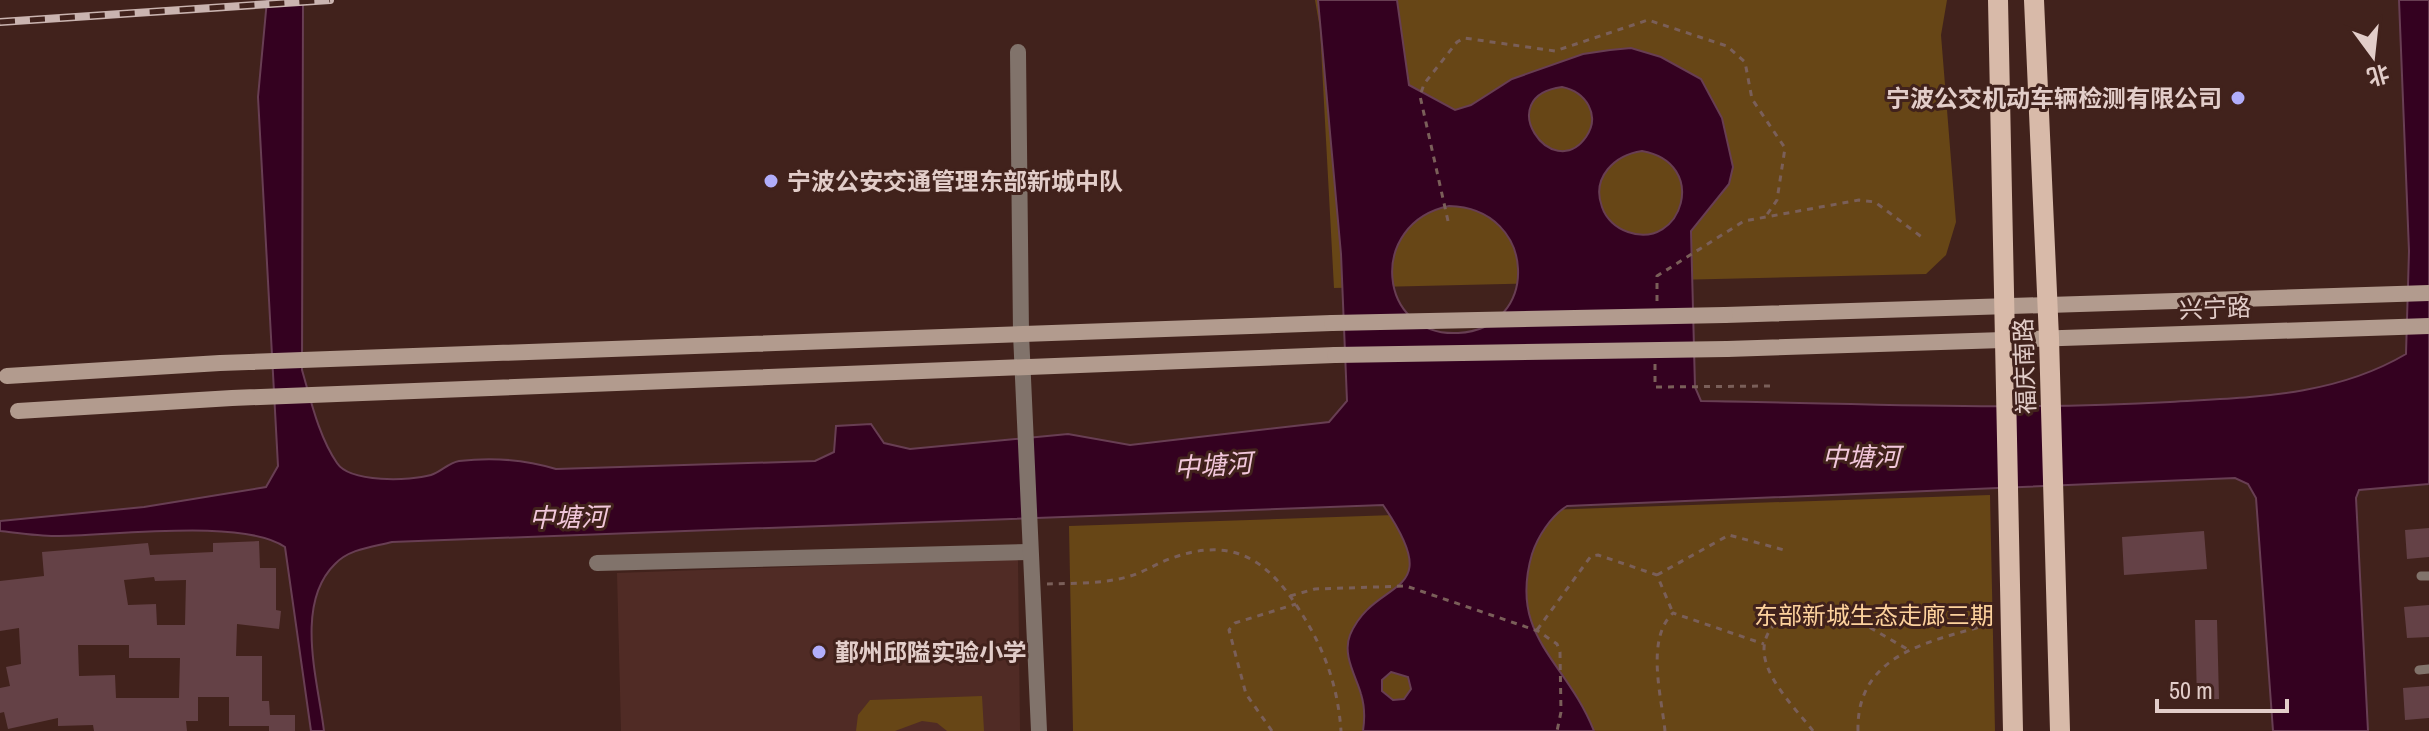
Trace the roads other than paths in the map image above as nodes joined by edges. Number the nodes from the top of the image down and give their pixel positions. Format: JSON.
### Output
{"nodes":[{"id":1,"x":1998,"y":0,"type":"edge"},
{"id":2,"x":2034,"y":0,"type":"edge"},
{"id":3,"x":1018,"y":52,"type":"dead end"},
{"id":4,"x":2429,"y":293,"type":"edge"},
{"id":5,"x":2048,"y":303,"type":"junction"},
{"id":6,"x":2002,"y":305,"type":"junction"},
{"id":7,"x":2429,"y":326,"type":"edge"},
{"id":8,"x":1021,"y":334,"type":"junction"},
{"id":9,"x":2049,"y":338,"type":"junction"},
{"id":10,"x":2002,"y":340,"type":"junction"},
{"id":11,"x":1023,"y":367,"type":"junction"},
{"id":12,"x":7,"y":376,"type":"dead end"},
{"id":13,"x":18,"y":411,"type":"dead end"},
{"id":14,"x":1030,"y":549,"type":"junction"},
{"id":15,"x":597,"y":563,"type":"dead end"},
{"id":16,"x":1039,"y":731,"type":"edge"},
{"id":17,"x":2013,"y":731,"type":"edge"},
{"id":18,"x":2060,"y":731,"type":"edge"}],
"edges":[{"from":1,"to":6,"type":"main road","name":"福庆南路"},
{"from":2,"to":5,"type":"main road","name":"福庆南路"},
{"from":3,"to":8,"type":"street"},
{"from":4,"to":5,"type":"main road"},
{"from":5,"to":6,"type":"main road"},
{"from":5,"to":9,"type":"main road","name":"福庆南路"},
{"from":6,"to":8,"type":"main road","bridge":true},
{"from":6,"to":10,"type":"main road","name":"福庆南路"},
{"from":7,"to":9,"type":"main road","name":"兴宁路"},
{"from":8,"to":11,"type":"street"},
{"from":8,"to":12,"type":"main road"},
{"from":9,"to":10,"type":"main road","name":"兴宁路"},
{"from":9,"to":18,"type":"main road","name":"福庆南路"},
{"from":10,"to":11,"type":"main road","name":"兴宁路","bridge":true},
{"from":10,"to":17,"type":"main road","name":"福庆南路"},
{"from":11,"to":13,"type":"main road","name":"兴宁路"},
{"from":11,"to":14,"type":"street"},
{"from":14,"to":15,"type":"street"},
{"from":14,"to":16,"type":"street"}]}
